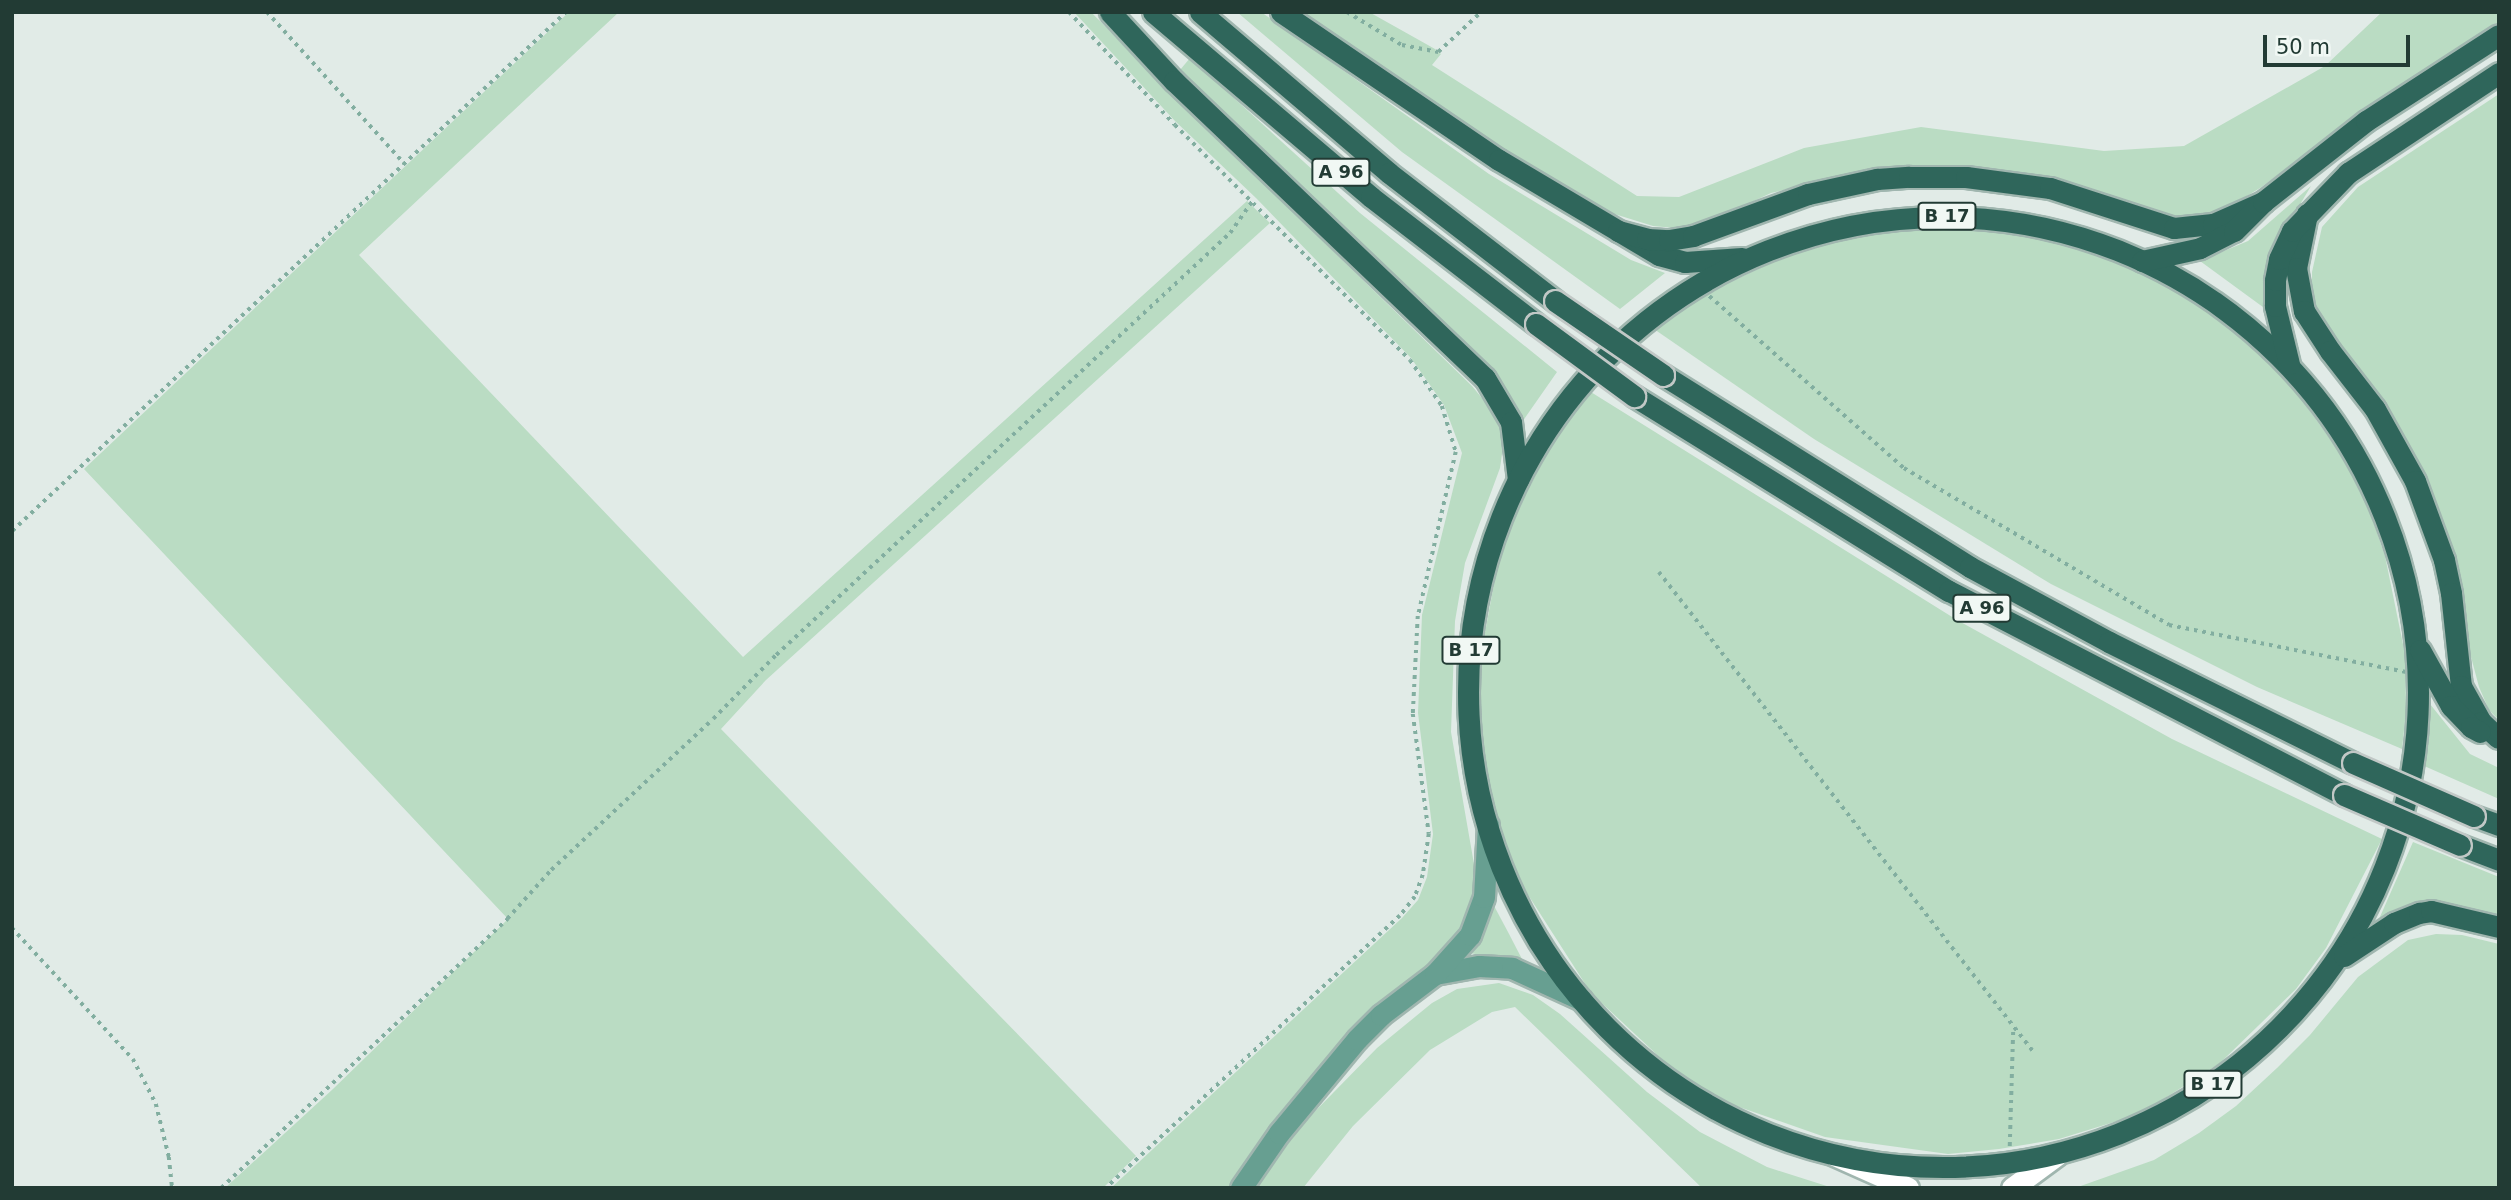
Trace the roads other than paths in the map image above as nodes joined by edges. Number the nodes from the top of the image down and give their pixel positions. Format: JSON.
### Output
{"nodes":[{"id":1,"x":1110,"y":12,"type":"edge"},
{"id":2,"x":1153,"y":12,"type":"edge"},
{"id":3,"x":1200,"y":12,"type":"edge"},
{"id":4,"x":1281,"y":12,"type":"edge"},
{"id":5,"x":2499,"y":35,"type":"edge"},
{"id":6,"x":2499,"y":73,"type":"edge"},
{"id":7,"x":2263,"y":202,"type":"junction"},
{"id":8,"x":2306,"y":214,"type":"junction"},
{"id":9,"x":1618,"y":231,"type":"junction"},
{"id":10,"x":1751,"y":257,"type":"junction"},
{"id":11,"x":2142,"y":261,"type":"junction"},
{"id":12,"x":2291,"y":369,"type":"junction"},
{"id":13,"x":1518,"y":480,"type":"junction"},
{"id":14,"x":2415,"y":641,"type":"junction"},
{"id":15,"x":2498,"y":738,"type":"edge"},
{"id":16,"x":1488,"y":825,"type":"junction"},
{"id":17,"x":2499,"y":825,"type":"edge"},
{"id":18,"x":2499,"y":860,"type":"edge"},
{"id":19,"x":2499,"y":927,"type":"edge"},
{"id":20,"x":2334,"y":963,"type":"junction"},
{"id":21,"x":1435,"y":974,"type":"junction"},
{"id":22,"x":1582,"y":1000,"type":"junction"},
{"id":23,"x":1834,"y":1155,"type":"junction"},
{"id":24,"x":2057,"y":1155,"type":"junction"},
{"id":25,"x":1241,"y":1188,"type":"edge"},
{"id":26,"x":1908,"y":1188,"type":"edge"},
{"id":27,"x":2012,"y":1188,"type":"edge"}],
"edges":[{"from":1,"to":13,"type":"highway"},
{"from":2,"to":18,"type":"highway","number":"A 96","bridge":true},
{"from":3,"to":17,"type":"highway","number":"A 96","bridge":true},
{"from":4,"to":9,"type":"highway"},
{"from":5,"to":7,"type":"highway"},
{"from":6,"to":8,"type":"highway","number":"B 17"},
{"from":7,"to":9,"type":"highway"},
{"from":7,"to":11,"type":"highway"},
{"from":8,"to":12,"type":"highway","number":"B 17"},
{"from":8,"to":15,"type":"highway"},
{"from":9,"to":10,"type":"highway"},
{"from":10,"to":11,"type":"highway","number":"B 17"},
{"from":10,"to":13,"type":"highway","number":"B 17"},
{"from":11,"to":12,"type":"highway","number":"B 17"},
{"from":12,"to":14,"type":"highway","number":"B 17"},
{"from":13,"to":16,"type":"highway","number":"B 17"},
{"from":14,"to":15,"type":"highway"},
{"from":14,"to":20,"type":"highway","number":"B 17"},
{"from":16,"to":21,"type":"main road","number":"B 17"},
{"from":16,"to":22,"type":"highway","number":"B 17"},
{"from":19,"to":20,"type":"highway"},
{"from":20,"to":24,"type":"highway","number":"B 17"},
{"from":21,"to":22,"type":"main road","number":"B 17"},
{"from":21,"to":25,"type":"main road","number":"B 17"},
{"from":22,"to":23,"type":"highway","number":"B 17"},
{"from":23,"to":24,"type":"highway","number":"B 17"},
{"from":23,"to":26,"type":"main road"},
{"from":24,"to":27,"type":"main road"}]}
